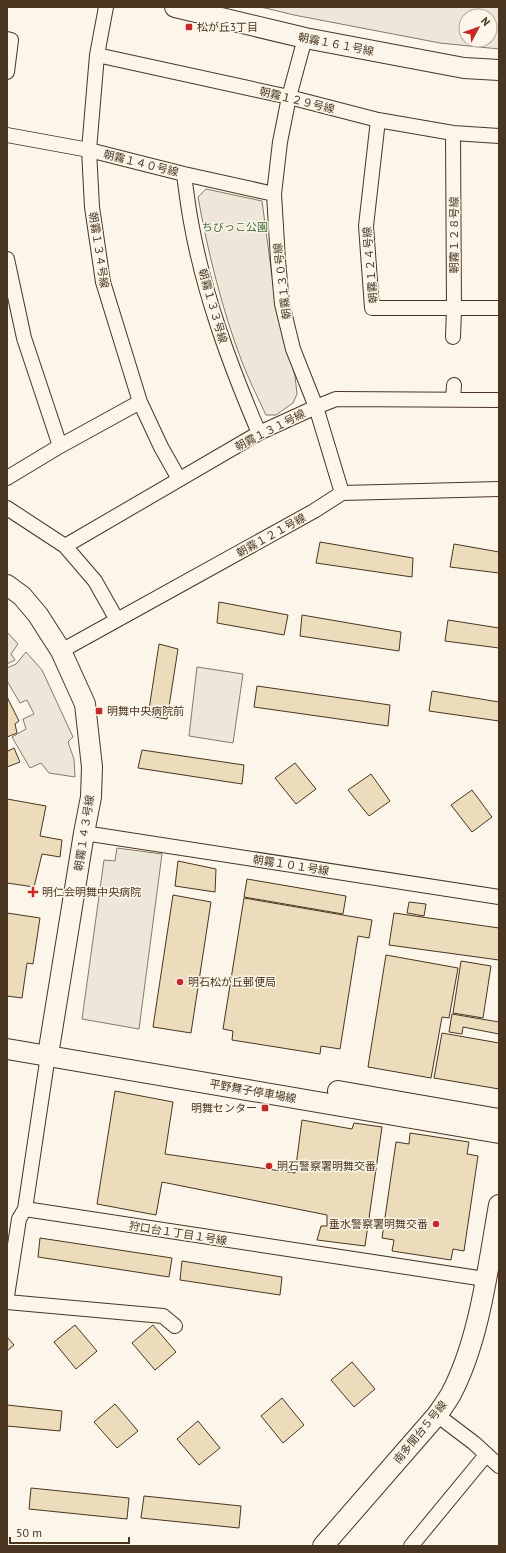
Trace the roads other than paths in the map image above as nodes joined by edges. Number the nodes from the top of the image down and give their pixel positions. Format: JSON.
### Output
{"nodes":[{"id":1,"x":106,"y":7,"type":"edge"},
{"id":2,"x":175,"y":7,"type":"edge"},
{"id":3,"x":304,"y":38,"type":"junction"},
{"id":4,"x":7,"y":39,"type":"edge"},
{"id":5,"x":96,"y":54,"type":"junction"},
{"id":6,"x":499,"y":70,"type":"edge"},
{"id":7,"x":7,"y":72,"type":"edge"},
{"id":8,"x":289,"y":97,"type":"junction"},
{"id":9,"x":378,"y":120,"type":"junction"},
{"id":10,"x":453,"y":133,"type":"junction"},
{"id":11,"x":7,"y":135,"type":"edge"},
{"id":12,"x":499,"y":136,"type":"edge"},
{"id":13,"x":89,"y":150,"type":"junction"},
{"id":14,"x":184,"y":174,"type":"junction"},
{"id":15,"x":274,"y":194,"type":"junction"},
{"id":16,"x":7,"y":258,"type":"edge"},
{"id":17,"x":499,"y":308,"type":"edge"},
{"id":18,"x":454,"y":309,"type":"junction"},
{"id":19,"x":453,"y":337,"type":"dead end"},
{"id":20,"x":499,"y":400,"type":"edge"},
{"id":21,"x":140,"y":402,"type":"junction"},
{"id":22,"x":316,"y":407,"type":"junction"},
{"id":23,"x":259,"y":433,"type":"junction"},
{"id":24,"x":60,"y":446,"type":"junction"},
{"id":25,"x":7,"y":478,"type":"edge"},
{"id":26,"x":179,"y":479,"type":"junction"},
{"id":27,"x":499,"y":489,"type":"edge"},
{"id":28,"x":342,"y":493,"type":"junction"},
{"id":29,"x":7,"y":508,"type":"edge"},
{"id":30,"x":65,"y":546,"type":"junction"},
{"id":31,"x":7,"y":585,"type":"edge"},
{"id":32,"x":116,"y":620,"type":"junction"},
{"id":33,"x":61,"y":651,"type":"junction"},
{"id":34,"x":84,"y":833,"type":"junction"},
{"id":35,"x":499,"y":897,"type":"edge"},
{"id":36,"x":7,"y":1035,"type":"edge"},
{"id":37,"x":7,"y":1049,"type":"edge"},
{"id":38,"x":50,"y":1049,"type":"junction"},
{"id":39,"x":499,"y":1119,"type":"edge"},
{"id":40,"x":499,"y":1133,"type":"edge"},
{"id":41,"x":499,"y":1205,"type":"edge"},
{"id":42,"x":25,"y":1209,"type":"junction"},
{"id":43,"x":485,"y":1280,"type":"junction"},
{"id":44,"x":7,"y":1296,"type":"edge"},
{"id":45,"x":7,"y":1302,"type":"edge"},
{"id":46,"x":174,"y":1326,"type":"dead end"},
{"id":47,"x":437,"y":1415,"type":"junction"},
{"id":48,"x":486,"y":1455,"type":"junction"},
{"id":49,"x":499,"y":1466,"type":"edge"},
{"id":50,"x":323,"y":1546,"type":"edge"},
{"id":51,"x":411,"y":1546,"type":"edge"}],
"edges":[{"from":1,"to":5,"type":"street","name":"朝霧１３４号線"},
{"from":2,"to":3,"type":"street","name":"朝霧１６１号線"},
{"from":3,"to":6,"type":"street","name":"朝霧１６１号線"},
{"from":3,"to":8,"type":"street","name":"朝霧１３０号線"},
{"from":4,"to":7,"type":"street"},
{"from":5,"to":8,"type":"street","name":"朝霧１２９号線"},
{"from":5,"to":13,"type":"street","name":"朝霧１３４号線"},
{"from":8,"to":9,"type":"street","name":"朝霧１２９号線"},
{"from":8,"to":15,"type":"street","name":"朝霧１３０号線"},
{"from":9,"to":10,"type":"street","name":"朝霧１２９号線"},
{"from":9,"to":18,"type":"street","name":"朝霧１２４号線"},
{"from":10,"to":12,"type":"street","name":"朝霧１２９号線"},
{"from":10,"to":18,"type":"street","name":"朝霧１２８号線"},
{"from":11,"to":13,"type":"street","name":"朝霧１４０号線"},
{"from":13,"to":14,"type":"street","name":"朝霧１４０号線"},
{"from":13,"to":21,"type":"street","name":"朝霧１３４号線"},
{"from":14,"to":15,"type":"street","name":"朝霧１４０号線"},
{"from":14,"to":23,"type":"street","name":"朝霧１３３号線"},
{"from":15,"to":22,"type":"street","name":"朝霧１３０号線"},
{"from":16,"to":24,"type":"street"},
{"from":17,"to":18,"type":"street","name":"朝霧１２４号線"},
{"from":18,"to":19,"type":"street","name":"朝霧１２８号線"},
{"from":20,"to":22,"type":"street","name":"朝霧１３１号線"},
{"from":21,"to":24,"type":"street"},
{"from":21,"to":26,"type":"street","name":"朝霧１３４号線"},
{"from":22,"to":23,"type":"street","name":"朝霧１３１号線"},
{"from":22,"to":28,"type":"street","name":"朝霧１３０号線"},
{"from":23,"to":26,"type":"street","name":"朝霧１３１号線"},
{"from":24,"to":25,"type":"street"},
{"from":26,"to":30,"type":"street","name":"朝霧１３１号線"},
{"from":27,"to":28,"type":"street"},
{"from":28,"to":32,"type":"street","name":"朝霧１２１号線"},
{"from":29,"to":30,"type":"street"},
{"from":30,"to":32,"type":"street"},
{"from":31,"to":33,"type":"street","name":"朝霧１４３号線"},
{"from":32,"to":33,"type":"street","name":"朝霧１２１号線"},
{"from":33,"to":34,"type":"street","name":"朝霧１４３号線"},
{"from":34,"to":35,"type":"street","name":"朝霧１０１号線"},
{"from":34,"to":38,"type":"street","name":"朝霧１４３号線"},
{"from":36,"to":38,"type":"street","name":"平野舞子停車場線"},
{"from":37,"to":38,"type":"street","name":"平野舞子停車場線"},
{"from":38,"to":39,"type":"street","name":"平野舞子停車場線"},
{"from":38,"to":40,"type":"street","name":"平野舞子停車場線"},
{"from":38,"to":42,"type":"street"},
{"from":41,"to":43,"type":"street","name":"南多聞台５号線"},
{"from":42,"to":43,"type":"street","name":"狩口台１丁目１号線"},
{"from":42,"to":44,"type":"street"},
{"from":43,"to":47,"type":"street","name":"南多聞台５号線"},
{"from":45,"to":46,"type":"street"},
{"from":47,"to":48,"type":"street"},
{"from":47,"to":50,"type":"street","name":"南多聞台５号線"},
{"from":48,"to":49,"type":"street"},
{"from":48,"to":51,"type":"street"}]}
